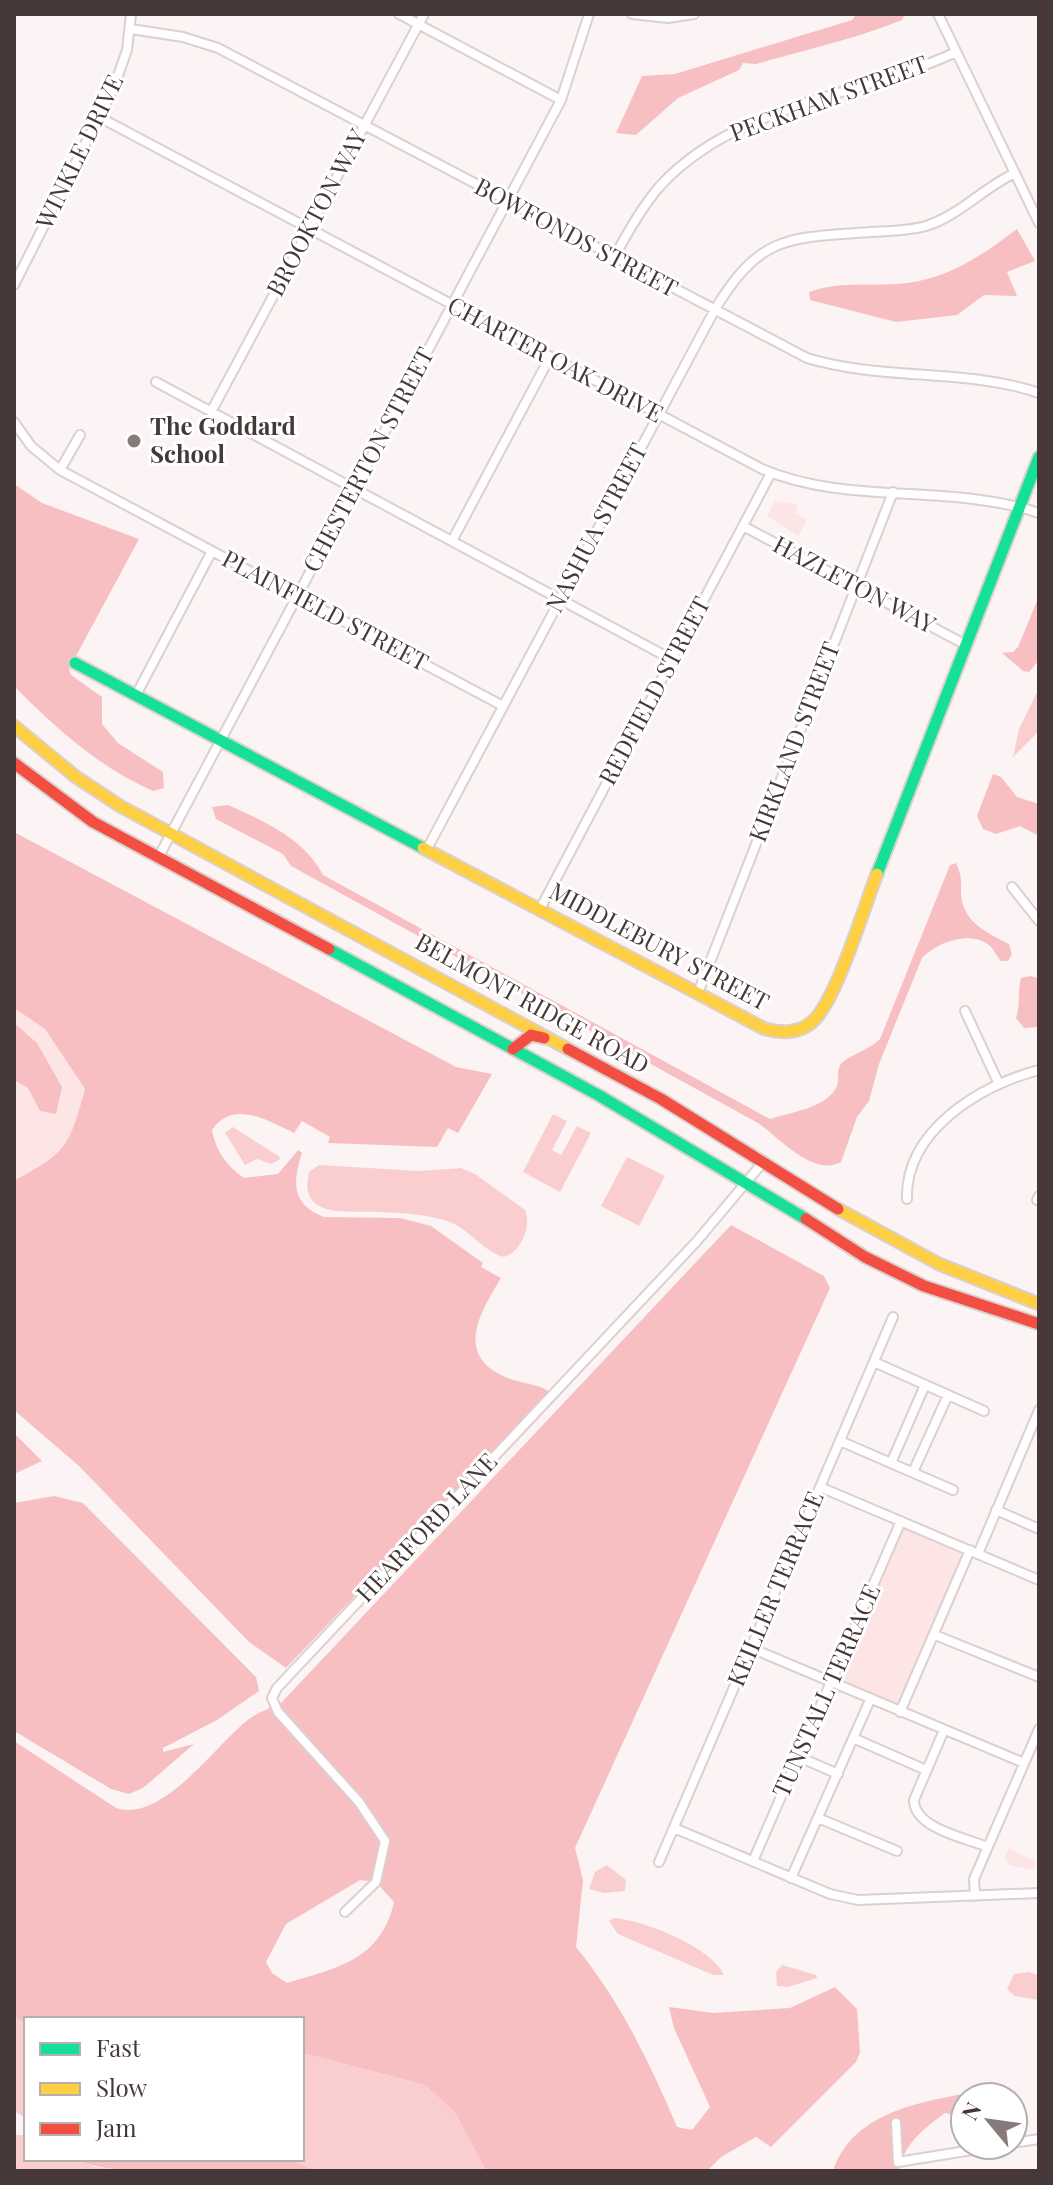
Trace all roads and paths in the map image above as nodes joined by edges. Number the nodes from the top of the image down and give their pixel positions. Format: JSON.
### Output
{"nodes":[{"id":1,"x":131,"y":14,"type":"edge"},
{"id":2,"x":399,"y":14,"type":"edge"},
{"id":3,"x":424,"y":14,"type":"edge"},
{"id":4,"x":589,"y":14,"type":"edge"},
{"id":5,"x":632,"y":14,"type":"edge"},
{"id":6,"x":694,"y":14,"type":"edge"},
{"id":7,"x":938,"y":14,"type":"edge"},
{"id":8,"x":418,"y":24,"type":"junction"},
{"id":9,"x":131,"y":29,"type":"junction"},
{"id":10,"x":956,"y":52,"type":"junction"},
{"id":11,"x":561,"y":100,"type":"junction"},
{"id":12,"x":99,"y":117,"type":"junction"},
{"id":13,"x":364,"y":125,"type":"junction"},
{"id":14,"x":1015,"y":173,"type":"junction"},
{"id":15,"x":508,"y":202,"type":"junction"},
{"id":16,"x":1039,"y":223,"type":"edge"},
{"id":17,"x":308,"y":229,"type":"junction"},
{"id":18,"x":614,"y":258,"type":"junction"},
{"id":19,"x":14,"y":285,"type":"edge"},
{"id":20,"x":452,"y":305,"type":"junction"},
{"id":21,"x":714,"y":311,"type":"junction"},
{"id":22,"x":550,"y":357,"type":"junction"},
{"id":23,"x":156,"y":382,"type":"dead end"},
{"id":24,"x":1039,"y":393,"type":"edge"},
{"id":25,"x":211,"y":412,"type":"junction"},
{"id":26,"x":658,"y":414,"type":"junction"},
{"id":27,"x":14,"y":422,"type":"edge"},
{"id":28,"x":80,"y":435,"type":"dead end"},
{"id":29,"x":1039,"y":457,"type":"edge"},
{"id":30,"x":60,"y":470,"type":"junction"},
{"id":31,"x":771,"y":473,"type":"junction"},
{"id":32,"x":353,"y":488,"type":"junction"},
{"id":33,"x":893,"y":492,"type":"junction"},
{"id":34,"x":1019,"y":507,"type":"junction"},
{"id":35,"x":1039,"y":513,"type":"edge"},
{"id":36,"x":743,"y":526,"type":"junction"},
{"id":37,"x":452,"y":541,"type":"junction"},
{"id":38,"x":212,"y":551,"type":"junction"},
{"id":39,"x":856,"y":585,"type":"junction"},
{"id":40,"x":296,"y":596,"type":"junction"},
{"id":41,"x":560,"y":599,"type":"junction"},
{"id":42,"x":966,"y":645,"type":"junction"},
{"id":43,"x":671,"y":659,"type":"junction"},
{"id":44,"x":75,"y":663,"type":"dead end"},
{"id":45,"x":136,"y":695,"type":"junction"},
{"id":46,"x":503,"y":706,"type":"junction"},
{"id":47,"x":14,"y":726,"type":"edge"},
{"id":48,"x":220,"y":740,"type":"junction"},
{"id":49,"x":14,"y":763,"type":"edge"},
{"id":50,"x":171,"y":835,"type":"junction"},
{"id":51,"x":427,"y":849,"type":"junction"},
{"id":52,"x":158,"y":858,"type":"junction"},
{"id":53,"x":1012,"y":887,"type":"dead end"},
{"id":54,"x":540,"y":909,"type":"junction"},
{"id":55,"x":1039,"y":921,"type":"edge"},
{"id":56,"x":698,"y":993,"type":"junction"},
{"id":57,"x":965,"y":1011,"type":"dead end"},
{"id":58,"x":555,"y":1041,"type":"junction"},
{"id":59,"x":513,"y":1049,"type":"junction"},
{"id":60,"x":1039,"y":1070,"type":"edge"},
{"id":61,"x":998,"y":1082,"type":"junction"},
{"id":62,"x":764,"y":1161,"type":"junction"},
{"id":63,"x":748,"y":1182,"type":"junction"},
{"id":64,"x":907,"y":1199,"type":"dead end"},
{"id":65,"x":1039,"y":1304,"type":"edge"},
{"id":66,"x":893,"y":1317,"type":"dead end"},
{"id":67,"x":1039,"y":1324,"type":"edge"},
{"id":68,"x":874,"y":1362,"type":"junction"},
{"id":69,"x":925,"y":1385,"type":"junction"},
{"id":70,"x":948,"y":1395,"type":"junction"},
{"id":71,"x":1039,"y":1410,"type":"edge"},
{"id":72,"x":984,"y":1411,"type":"dead end"},
{"id":73,"x":1037,"y":1422,"type":"edge"},
{"id":74,"x":840,"y":1441,"type":"junction"},
{"id":75,"x":891,"y":1463,"type":"junction"},
{"id":76,"x":913,"y":1472,"type":"junction"},
{"id":77,"x":820,"y":1487,"type":"junction"},
{"id":78,"x":953,"y":1490,"type":"dead end"},
{"id":79,"x":996,"y":1510,"type":"junction"},
{"id":80,"x":901,"y":1521,"type":"junction"},
{"id":81,"x":1039,"y":1529,"type":"edge"},
{"id":82,"x":974,"y":1552,"type":"junction"},
{"id":83,"x":1039,"y":1580,"type":"edge"},
{"id":84,"x":935,"y":1635,"type":"junction"},
{"id":85,"x":751,"y":1648,"type":"junction"},
{"id":86,"x":1039,"y":1677,"type":"edge"},
{"id":87,"x":831,"y":1683,"type":"junction"},
{"id":88,"x":870,"y":1700,"type":"junction"},
{"id":89,"x":900,"y":1712,"type":"junction"},
{"id":90,"x":1039,"y":1729,"type":"edge"},
{"id":91,"x":944,"y":1730,"type":"junction"},
{"id":92,"x":853,"y":1738,"type":"junction"},
{"id":93,"x":799,"y":1757,"type":"junction"},
{"id":94,"x":1024,"y":1763,"type":"junction"},
{"id":95,"x":926,"y":1770,"type":"junction"},
{"id":96,"x":838,"y":1774,"type":"junction"},
{"id":97,"x":818,"y":1818,"type":"junction"},
{"id":98,"x":674,"y":1828,"type":"junction"},
{"id":99,"x":988,"y":1847,"type":"junction"},
{"id":100,"x":897,"y":1851,"type":"dead end"},
{"id":101,"x":753,"y":1861,"type":"junction"},
{"id":102,"x":659,"y":1862,"type":"dead end"},
{"id":103,"x":791,"y":1878,"type":"junction"},
{"id":104,"x":1039,"y":1893,"type":"edge"},
{"id":105,"x":975,"y":1896,"type":"junction"},
{"id":106,"x":345,"y":1912,"type":"dead end"},
{"id":107,"x":896,"y":2123,"type":"dead end"},
{"id":108,"x":949,"y":2154,"type":"edge"}],
"edges":[{"from":1,"to":9,"type":"street","name":"WINKLE DRIVE"},
{"from":2,"to":8,"type":"street"},
{"from":3,"to":8,"type":"street","name":"BROOKTON WAY"},
{"from":4,"to":11,"type":"street","name":"CHESTERTON STREET"},
{"from":5,"to":6,"type":"street"},
{"from":7,"to":10,"type":"street"},
{"from":8,"to":11,"type":"street"},
{"from":8,"to":13,"type":"street","name":"BROOKTON WAY"},
{"from":9,"to":12,"type":"street","name":"WINKLE DRIVE"},
{"from":9,"to":13,"type":"street","name":"BOWFONDS STREET"},
{"from":10,"to":14,"type":"street"},
{"from":10,"to":18,"type":"street","name":"PECKHAM STREET"},
{"from":11,"to":15,"type":"street","name":"CHESTERTON STREET"},
{"from":12,"to":17,"type":"street","name":"CHARTER OAK DRIVE"},
{"from":12,"to":19,"type":"street","name":"WINKLE DRIVE"},
{"from":13,"to":15,"type":"street","name":"BOWFONDS STREET"},
{"from":13,"to":17,"type":"street","name":"BROOKTON WAY"},
{"from":14,"to":16,"type":"street"},
{"from":14,"to":21,"type":"street","name":"NASHUA STREET"},
{"from":15,"to":18,"type":"street","name":"BOWFONDS STREET"},
{"from":15,"to":20,"type":"street","name":"CHESTERTON STREET"},
{"from":17,"to":20,"type":"street","name":"CHARTER OAK DRIVE"},
{"from":17,"to":25,"type":"street","name":"BROOKTON WAY"},
{"from":18,"to":21,"type":"street","name":"BOWFONDS STREET"},
{"from":20,"to":22,"type":"street","name":"CHARTER OAK DRIVE"},
{"from":20,"to":32,"type":"street","name":"CHESTERTON STREET"},
{"from":21,"to":24,"type":"street","name":"BOWFONDS STREET"},
{"from":21,"to":26,"type":"street","name":"NASHUA STREET"},
{"from":22,"to":26,"type":"street","name":"CHARTER OAK DRIVE"},
{"from":22,"to":37,"type":"street"},
{"from":23,"to":25,"type":"street"},
{"from":25,"to":32,"type":"street"},
{"from":26,"to":31,"type":"street","name":"CHARTER OAK DRIVE"},
{"from":26,"to":41,"type":"street","name":"NASHUA STREET"},
{"from":27,"to":30,"type":"street"},
{"from":28,"to":30,"type":"street"},
{"from":29,"to":34,"type":"main road","name":"MIDDLEBURY STREET"},
{"from":30,"to":38,"type":"street","name":"PLAINFIELD STREET"},
{"from":31,"to":33,"type":"street","name":"CHARTER OAK DRIVE"},
{"from":31,"to":36,"type":"street","name":"REDFIELD STREET"},
{"from":32,"to":37,"type":"street"},
{"from":32,"to":40,"type":"street","name":"CHESTERTON STREET"},
{"from":33,"to":34,"type":"street","name":"CHARTER OAK DRIVE"},
{"from":33,"to":39,"type":"street","name":"KIRKLAND STREET"},
{"from":34,"to":35,"type":"street","name":"CHARTER OAK DRIVE"},
{"from":34,"to":42,"type":"main road","name":"MIDDLEBURY STREET"},
{"from":36,"to":39,"type":"street","name":"HAZLETON WAY"},
{"from":36,"to":43,"type":"street","name":"REDFIELD STREET"},
{"from":37,"to":41,"type":"street"},
{"from":38,"to":40,"type":"street","name":"PLAINFIELD STREET"},
{"from":38,"to":45,"type":"street"},
{"from":39,"to":42,"type":"street","name":"HAZLETON WAY"},
{"from":39,"to":56,"type":"street","name":"KIRKLAND STREET"},
{"from":40,"to":46,"type":"street","name":"PLAINFIELD STREET"},
{"from":40,"to":48,"type":"street","name":"CHESTERTON STREET"},
{"from":41,"to":43,"type":"street"},
{"from":41,"to":46,"type":"street","name":"NASHUA STREET"},
{"from":42,"to":56,"type":"main road","name":"MIDDLEBURY STREET"},
{"from":43,"to":54,"type":"street","name":"REDFIELD STREET"},
{"from":44,"to":45,"type":"main road","name":"MIDDLEBURY STREET"},
{"from":45,"to":48,"type":"main road","name":"MIDDLEBURY STREET"},
{"from":46,"to":51,"type":"street","name":"NASHUA STREET"},
{"from":47,"to":50,"type":"main road","name":"BELMONT RIDGE ROAD"},
{"from":48,"to":50,"type":"street","name":"CHESTERTON STREET"},
{"from":48,"to":51,"type":"main road","name":"MIDDLEBURY STREET"},
{"from":49,"to":52,"type":"main road","name":"BELMONT RIDGE ROAD"},
{"from":50,"to":52,"type":"street","name":"CHESTERTON STREET"},
{"from":50,"to":58,"type":"main road","name":"BELMONT RIDGE ROAD"},
{"from":51,"to":54,"type":"main road","name":"MIDDLEBURY STREET"},
{"from":52,"to":59,"type":"main road","name":"BELMONT RIDGE ROAD"},
{"from":53,"to":55,"type":"street"},
{"from":54,"to":56,"type":"main road","name":"MIDDLEBURY STREET"},
{"from":57,"to":61,"type":"street"},
{"from":58,"to":59,"type":"main road"},
{"from":58,"to":62,"type":"main road","name":"BELMONT RIDGE ROAD"},
{"from":59,"to":63,"type":"main road","name":"BELMONT RIDGE ROAD"},
{"from":60,"to":61,"type":"street"},
{"from":61,"to":64,"type":"street"},
{"from":62,"to":63,"type":"street","name":"HEARFORD LANE"},
{"from":62,"to":65,"type":"main road","name":"BELMONT RIDGE ROAD"},
{"from":63,"to":67,"type":"main road","name":"BELMONT RIDGE ROAD"},
{"from":63,"to":106,"type":"street","name":"HEARFORD LANE"},
{"from":66,"to":68,"type":"street","name":"KEILLER TERRACE"},
{"from":68,"to":69,"type":"street"},
{"from":68,"to":74,"type":"street","name":"KEILLER TERRACE"},
{"from":69,"to":70,"type":"street"},
{"from":69,"to":75,"type":"street"},
{"from":70,"to":72,"type":"street"},
{"from":70,"to":76,"type":"street"},
{"from":71,"to":73,"type":"street"},
{"from":73,"to":79,"type":"street"},
{"from":74,"to":75,"type":"street"},
{"from":74,"to":77,"type":"street","name":"KEILLER TERRACE"},
{"from":75,"to":76,"type":"street"},
{"from":76,"to":78,"type":"street"},
{"from":77,"to":80,"type":"street"},
{"from":77,"to":85,"type":"street","name":"KEILLER TERRACE"},
{"from":79,"to":81,"type":"street"},
{"from":79,"to":82,"type":"street"},
{"from":80,"to":82,"type":"street"},
{"from":80,"to":87,"type":"street","name":"TUNSTALL TERRACE"},
{"from":82,"to":83,"type":"street"},
{"from":82,"to":84,"type":"street"},
{"from":84,"to":86,"type":"street"},
{"from":84,"to":89,"type":"street"},
{"from":85,"to":87,"type":"street"},
{"from":85,"to":98,"type":"street","name":"KEILLER TERRACE"},
{"from":87,"to":88,"type":"street"},
{"from":87,"to":93,"type":"street","name":"TUNSTALL TERRACE"},
{"from":88,"to":89,"type":"street"},
{"from":88,"to":92,"type":"street"},
{"from":89,"to":91,"type":"street"},
{"from":90,"to":94,"type":"street"},
{"from":91,"to":94,"type":"street"},
{"from":91,"to":95,"type":"street"},
{"from":92,"to":95,"type":"street"},
{"from":92,"to":96,"type":"street"},
{"from":93,"to":96,"type":"street"},
{"from":93,"to":101,"type":"street","name":"TUNSTALL TERRACE"},
{"from":94,"to":99,"type":"street"},
{"from":95,"to":99,"type":"street"},
{"from":96,"to":97,"type":"street"},
{"from":97,"to":100,"type":"street"},
{"from":97,"to":103,"type":"street"},
{"from":98,"to":101,"type":"street"},
{"from":98,"to":102,"type":"street","name":"KEILLER TERRACE"},
{"from":99,"to":105,"type":"street"},
{"from":101,"to":103,"type":"street"},
{"from":103,"to":105,"type":"street"},
{"from":104,"to":105,"type":"street"},
{"from":107,"to":108,"type":"street"}]}
